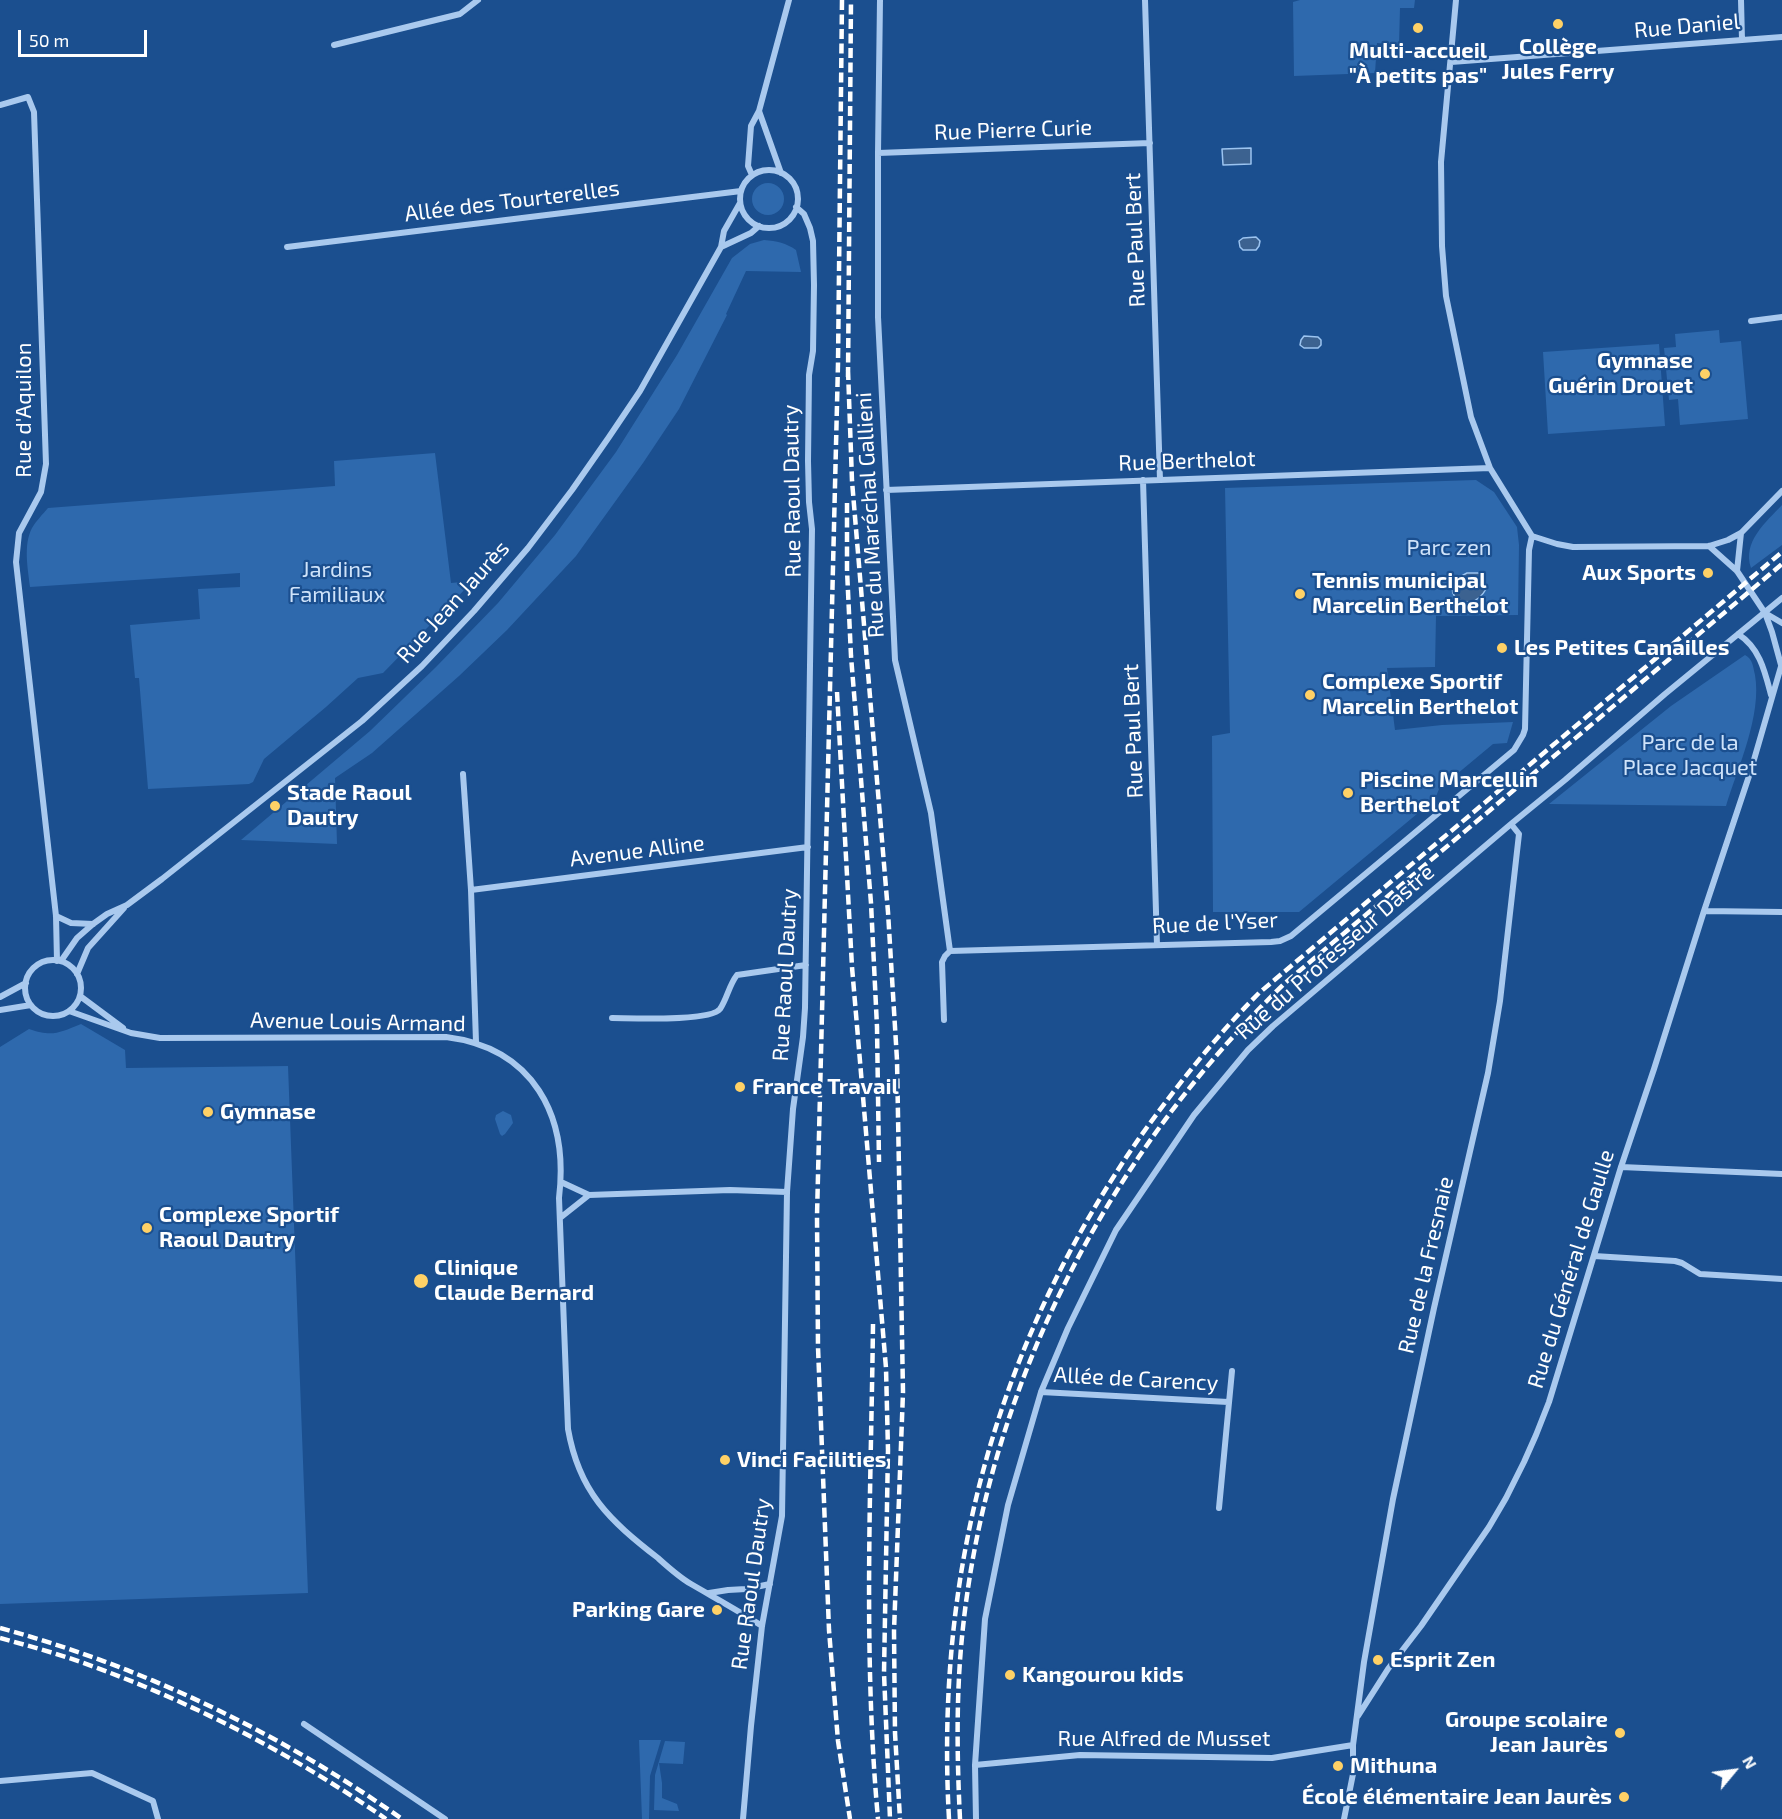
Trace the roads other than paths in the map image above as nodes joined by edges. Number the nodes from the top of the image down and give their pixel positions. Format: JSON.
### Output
{"nodes":[{"id":1,"x":478,"y":0,"type":"edge"},
{"id":2,"x":789,"y":0,"type":"edge"},
{"id":3,"x":880,"y":0,"type":"edge"},
{"id":4,"x":1145,"y":0,"type":"edge"},
{"id":5,"x":1456,"y":0,"type":"edge"},
{"id":6,"x":1741,"y":0,"type":"edge"},
{"id":7,"x":1782,"y":37,"type":"edge"},
{"id":8,"x":1742,"y":40,"type":"junction"},
{"id":9,"x":334,"y":45,"type":"dead end"},
{"id":10,"x":1450,"y":62,"type":"junction"},
{"id":11,"x":0,"y":105,"type":"edge"},
{"id":12,"x":759,"y":111,"type":"junction"},
{"id":13,"x":1150,"y":143,"type":"junction"},
{"id":14,"x":878,"y":153,"type":"junction"},
{"id":15,"x":781,"y":173,"type":"junction"},
{"id":16,"x":752,"y":175,"type":"junction"},
{"id":17,"x":741,"y":191,"type":"junction"},
{"id":18,"x":740,"y":203,"type":"junction"},
{"id":19,"x":796,"y":207,"type":"junction"},
{"id":20,"x":759,"y":226,"type":"junction"},
{"id":21,"x":287,"y":247,"type":"dead end"},
{"id":22,"x":721,"y":248,"type":"junction"},
{"id":23,"x":1782,"y":317,"type":"edge"},
{"id":24,"x":1751,"y":321,"type":"dead end"},
{"id":25,"x":1490,"y":468,"type":"junction"},
{"id":26,"x":1143,"y":480,"type":"junction"},
{"id":27,"x":1160,"y":480,"type":"junction"},
{"id":28,"x":886,"y":490,"type":"junction"},
{"id":29,"x":1782,"y":491,"type":"edge"},
{"id":30,"x":1741,"y":533,"type":"junction"},
{"id":31,"x":1532,"y":536,"type":"junction"},
{"id":32,"x":1709,"y":546,"type":"junction"},
{"id":33,"x":1737,"y":571,"type":"junction"},
{"id":34,"x":1782,"y":598,"type":"edge"},
{"id":35,"x":1765,"y":613,"type":"junction"},
{"id":36,"x":1782,"y":623,"type":"edge"},
{"id":37,"x":1738,"y":634,"type":"junction"},
{"id":38,"x":1781,"y":664,"type":"edge"},
{"id":39,"x":1772,"y":697,"type":"junction"},
{"id":40,"x":463,"y":774,"type":"dead end"},
{"id":41,"x":1511,"y":824,"type":"junction"},
{"id":42,"x":808,"y":847,"type":"junction"},
{"id":43,"x":471,"y":890,"type":"junction"},
{"id":44,"x":127,"y":905,"type":"junction"},
{"id":45,"x":1704,"y":911,"type":"junction"},
{"id":46,"x":1782,"y":912,"type":"edge"},
{"id":47,"x":56,"y":916,"type":"junction"},
{"id":48,"x":93,"y":924,"type":"junction"},
{"id":49,"x":1157,"y":945,"type":"junction"},
{"id":50,"x":950,"y":951,"type":"junction"},
{"id":51,"x":59,"y":961,"type":"junction"},
{"id":52,"x":806,"y":965,"type":"junction"},
{"id":53,"x":77,"y":974,"type":"junction"},
{"id":54,"x":26,"y":983,"type":"junction"},
{"id":55,"x":80,"y":996,"type":"junction"},
{"id":56,"x":0,"y":997,"type":"edge"},
{"id":57,"x":31,"y":1005,"type":"junction"},
{"id":58,"x":0,"y":1010,"type":"edge"},
{"id":59,"x":69,"y":1011,"type":"junction"},
{"id":60,"x":612,"y":1018,"type":"dead end"},
{"id":61,"x":944,"y":1020,"type":"dead end"},
{"id":62,"x":131,"y":1033,"type":"junction"},
{"id":63,"x":476,"y":1042,"type":"junction"},
{"id":64,"x":1621,"y":1167,"type":"junction"},
{"id":65,"x":1782,"y":1174,"type":"edge"},
{"id":66,"x":561,"y":1182,"type":"junction"},
{"id":67,"x":787,"y":1192,"type":"junction"},
{"id":68,"x":589,"y":1195,"type":"junction"},
{"id":69,"x":560,"y":1218,"type":"junction"},
{"id":70,"x":1594,"y":1256,"type":"junction"},
{"id":71,"x":1782,"y":1280,"type":"edge"},
{"id":72,"x":1232,"y":1371,"type":"dead end"},
{"id":73,"x":1041,"y":1392,"type":"junction"},
{"id":74,"x":1228,"y":1402,"type":"junction"},
{"id":75,"x":1219,"y":1508,"type":"dead end"},
{"id":76,"x":770,"y":1584,"type":"junction"},
{"id":77,"x":709,"y":1593,"type":"junction"},
{"id":78,"x":762,"y":1626,"type":"junction"},
{"id":79,"x":1358,"y":1716,"type":"junction"},
{"id":80,"x":304,"y":1724,"type":"dead end"},
{"id":81,"x":1353,"y":1745,"type":"junction"},
{"id":82,"x":975,"y":1765,"type":"junction"},
{"id":83,"x":0,"y":1781,"type":"edge"},
{"id":84,"x":158,"y":1819,"type":"edge"},
{"id":85,"x":445,"y":1819,"type":"edge"},
{"id":86,"x":743,"y":1819,"type":"edge"},
{"id":87,"x":976,"y":1819,"type":"edge"},
{"id":88,"x":1344,"y":1819,"type":"edge"}],
"edges":[{"from":1,"to":9,"type":"street"},
{"from":2,"to":12,"type":"street"},
{"from":3,"to":14,"type":"street","name":"Rue du Maréchal Gallieni"},
{"from":4,"to":13,"type":"street","name":"Rue Paul Bert"},
{"from":5,"to":10,"type":"street"},
{"from":6,"to":8,"type":"street"},
{"from":7,"to":8,"type":"street","name":"Rue Daniel"},
{"from":8,"to":10,"type":"street","name":"Rue Daniel"},
{"from":10,"to":25,"type":"street"},
{"from":11,"to":47,"type":"street","name":"Rue d'Aquilon"},
{"from":12,"to":15,"type":"street"},
{"from":12,"to":16,"type":"street"},
{"from":13,"to":14,"type":"street","name":"Rue Pierre Curie"},
{"from":13,"to":27,"type":"street","name":"Rue Paul Bert"},
{"from":14,"to":28,"type":"street","name":"Rue du Maréchal Gallieni"},
{"from":15,"to":16,"type":"street"},
{"from":15,"to":19,"type":"street"},
{"from":16,"to":17,"type":"street"},
{"from":17,"to":18,"type":"street"},
{"from":17,"to":21,"type":"street","name":"Allée des Tourterelles"},
{"from":18,"to":20,"type":"street"},
{"from":18,"to":22,"type":"street","name":"Rue Jean Jaurès"},
{"from":19,"to":20,"type":"street"},
{"from":19,"to":42,"type":"street","name":"Rue Raoul Dautry"},
{"from":20,"to":22,"type":"street"},
{"from":22,"to":44,"type":"street","name":"Rue Jean Jaurès"},
{"from":23,"to":24,"type":"street"},
{"from":25,"to":27,"type":"street","name":"Rue Berthelot"},
{"from":25,"to":31,"type":"street"},
{"from":26,"to":27,"type":"street","name":"Rue Berthelot"},
{"from":26,"to":28,"type":"street","name":"Rue Berthelot"},
{"from":26,"to":49,"type":"street","name":"Rue Paul Bert"},
{"from":28,"to":50,"type":"street","name":"Rue du Maréchal Gallieni"},
{"from":29,"to":30,"type":"street"},
{"from":30,"to":32,"type":"street"},
{"from":30,"to":33,"type":"street"},
{"from":31,"to":32,"type":"street"},
{"from":31,"to":49,"type":"street","name":"Rue de l'Yser"},
{"from":32,"to":33,"type":"street","name":"Rue du Général de Gaulle"},
{"from":33,"to":35,"type":"street","name":"Rue du Général de Gaulle"},
{"from":34,"to":35,"type":"street","name":"Rue du Professeur Dastre"},
{"from":35,"to":36,"type":"street"},
{"from":35,"to":37,"type":"street","name":"Rue du Professeur Dastre"},
{"from":35,"to":38,"type":"street","name":"Rue du Général de Gaulle"},
{"from":37,"to":39,"type":"street"},
{"from":37,"to":41,"type":"street","name":"Rue du Professeur Dastre"},
{"from":38,"to":39,"type":"street","name":"Rue du Général de Gaulle"},
{"from":39,"to":45,"type":"street","name":"Rue du Général de Gaulle"},
{"from":40,"to":43,"type":"street"},
{"from":41,"to":73,"type":"street","name":"Rue du Professeur Dastre"},
{"from":41,"to":79,"type":"street","name":"Rue de la Fresnaie"},
{"from":42,"to":43,"type":"street","name":"Avenue Alline"},
{"from":42,"to":52,"type":"street","name":"Rue Raoul Dautry"},
{"from":43,"to":63,"type":"street"},
{"from":44,"to":48,"type":"street","name":"Rue Jean Jaurès"},
{"from":44,"to":53,"type":"street","name":"Rue Jean Jaurès"},
{"from":45,"to":46,"type":"street"},
{"from":45,"to":64,"type":"street","name":"Rue du Général de Gaulle"},
{"from":47,"to":48,"type":"street"},
{"from":47,"to":51,"type":"street","name":"Rue d'Aquilon"},
{"from":48,"to":51,"type":"street","name":"Rue Jean Jaurès"},
{"from":49,"to":50,"type":"street","name":"Rue de l'Yser"},
{"from":50,"to":61,"type":"street","name":"Rue du Maréchal Gallieni"},
{"from":51,"to":53,"type":"street"},
{"from":51,"to":54,"type":"street"},
{"from":52,"to":60,"type":"street"},
{"from":52,"to":67,"type":"street","name":"Rue Raoul Dautry"},
{"from":53,"to":55,"type":"street"},
{"from":54,"to":56,"type":"street"},
{"from":54,"to":57,"type":"street"},
{"from":55,"to":59,"type":"street"},
{"from":55,"to":62,"type":"street","name":"Avenue Louis Armand"},
{"from":57,"to":58,"type":"street"},
{"from":57,"to":59,"type":"street"},
{"from":59,"to":62,"type":"street","name":"Avenue Louis Armand"},
{"from":62,"to":63,"type":"street","name":"Avenue Louis Armand"},
{"from":63,"to":66,"type":"street","name":"Avenue Louis Armand"},
{"from":64,"to":65,"type":"street"},
{"from":64,"to":70,"type":"street","name":"Rue du Général de Gaulle"},
{"from":66,"to":68,"type":"street"},
{"from":66,"to":69,"type":"street","name":"Avenue Louis Armand"},
{"from":67,"to":68,"type":"street"},
{"from":67,"to":76,"type":"street","name":"Rue Raoul Dautry"},
{"from":68,"to":69,"type":"street"},
{"from":69,"to":77,"type":"street","name":"Avenue Louis Armand"},
{"from":70,"to":71,"type":"street"},
{"from":70,"to":79,"type":"street","name":"Rue du Général de Gaulle"},
{"from":72,"to":74,"type":"street"},
{"from":73,"to":74,"type":"street","name":"Allée de Carency"},
{"from":73,"to":82,"type":"street","name":"Rue du Professeur Dastre"},
{"from":74,"to":75,"type":"street"},
{"from":76,"to":77,"type":"street"},
{"from":76,"to":78,"type":"street","name":"Rue Raoul Dautry"},
{"from":77,"to":78,"type":"street","name":"Avenue Louis Armand"},
{"from":78,"to":86,"type":"street","name":"Rue Raoul Dautry"},
{"from":79,"to":81,"type":"street","name":"Rue du Général de Gaulle"},
{"from":80,"to":85,"type":"street"},
{"from":81,"to":82,"type":"street","name":"Rue Alfred de Musset"},
{"from":81,"to":88,"type":"street","name":"Rue du Général de Gaulle"},
{"from":82,"to":87,"type":"street","name":"Rue du Professeur Dastre"},
{"from":83,"to":84,"type":"street"}]}
